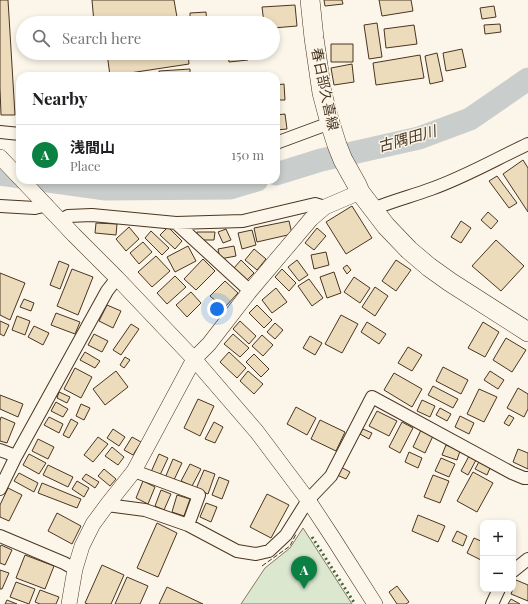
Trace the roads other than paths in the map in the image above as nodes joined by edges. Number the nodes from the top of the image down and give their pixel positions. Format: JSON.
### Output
{"nodes":[{"id":1,"x":310,"y":0,"type":"edge"},
{"id":2,"x":330,"y":123,"type":"junction"},
{"id":3,"x":0,"y":132,"type":"edge"},
{"id":4,"x":16,"y":134,"type":"edge"},
{"id":5,"x":280,"y":141,"type":"edge"},
{"id":6,"x":528,"y":144,"type":"edge"},
{"id":7,"x":0,"y":157,"type":"edge"},
{"id":8,"x":16,"y":174,"type":"edge"},
{"id":9,"x":26,"y":184,"type":"edge"},
{"id":10,"x":359,"y":189,"type":"junction"},
{"id":11,"x":44,"y":202,"type":"junction"},
{"id":12,"x":0,"y":206,"type":"edge"},
{"id":13,"x":324,"y":207,"type":"junction"},
{"id":14,"x":373,"y":209,"type":"junction"},
{"id":15,"x":60,"y":220,"type":"junction"},
{"id":16,"x":176,"y":222,"type":"junction"},
{"id":17,"x":117,"y":278,"type":"junction"},
{"id":18,"x":250,"y":291,"type":"junction"},
{"id":19,"x":527,"y":331,"type":"edge"},
{"id":20,"x":194,"y":359,"type":"junction"},
{"id":21,"x":0,"y":450,"type":"edge"},
{"id":22,"x":16,"y":456,"type":"junction"},
{"id":23,"x":134,"y":471,"type":"junction"},
{"id":24,"x":528,"y":478,"type":"edge"},
{"id":25,"x":0,"y":489,"type":"edge"},
{"id":26,"x":308,"y":500,"type":"junction"},
{"id":27,"x":106,"y":505,"type":"junction"},
{"id":28,"x":188,"y":525,"type":"junction"},
{"id":29,"x":0,"y":536,"type":"edge"},
{"id":30,"x":528,"y":559,"type":"edge"},
{"id":31,"x":75,"y":569,"type":"junction"},
{"id":32,"x":516,"y":569,"type":"edge"},
{"id":33,"x":498,"y":592,"type":"edge"},
{"id":34,"x":69,"y":604,"type":"edge"},
{"id":35,"x":375,"y":604,"type":"edge"},
{"id":36,"x":492,"y":604,"type":"edge"}],
"edges":[{"from":1,"to":2,"type":"main road","name":"春日部久喜線"},
{"from":2,"to":5,"type":"street"},
{"from":2,"to":10,"type":"main road","name":"春日部久喜線"},
{"from":3,"to":4,"type":"street"},
{"from":6,"to":14,"type":"street"},
{"from":7,"to":8,"type":"street"},
{"from":9,"to":11,"type":"street"},
{"from":10,"to":13,"type":"street"},
{"from":10,"to":14,"type":"main road","name":"春日部久喜線"},
{"from":11,"to":12,"type":"street"},
{"from":11,"to":15,"type":"street"},
{"from":13,"to":16,"type":"street"},
{"from":13,"to":18,"type":"street"},
{"from":14,"to":19,"type":"main road","name":"春日部久喜線"},
{"from":15,"to":16,"type":"street"},
{"from":15,"to":17,"type":"street"},
{"from":16,"to":18,"type":"street"},
{"from":17,"to":20,"type":"street"},
{"from":17,"to":22,"type":"street"},
{"from":18,"to":20,"type":"street"},
{"from":20,"to":23,"type":"street"},
{"from":20,"to":26,"type":"street"},
{"from":21,"to":22,"type":"street"},
{"from":22,"to":25,"type":"street"},
{"from":23,"to":27,"type":"street"},
{"from":23,"to":28,"type":"street"},
{"from":24,"to":26,"type":"street"},
{"from":26,"to":28,"type":"street"},
{"from":26,"to":35,"type":"street"},
{"from":27,"to":28,"type":"street"},
{"from":27,"to":31,"type":"street"},
{"from":29,"to":31,"type":"street"},
{"from":30,"to":32,"type":"street"},
{"from":31,"to":34,"type":"street"},
{"from":33,"to":36,"type":"street"}]}
